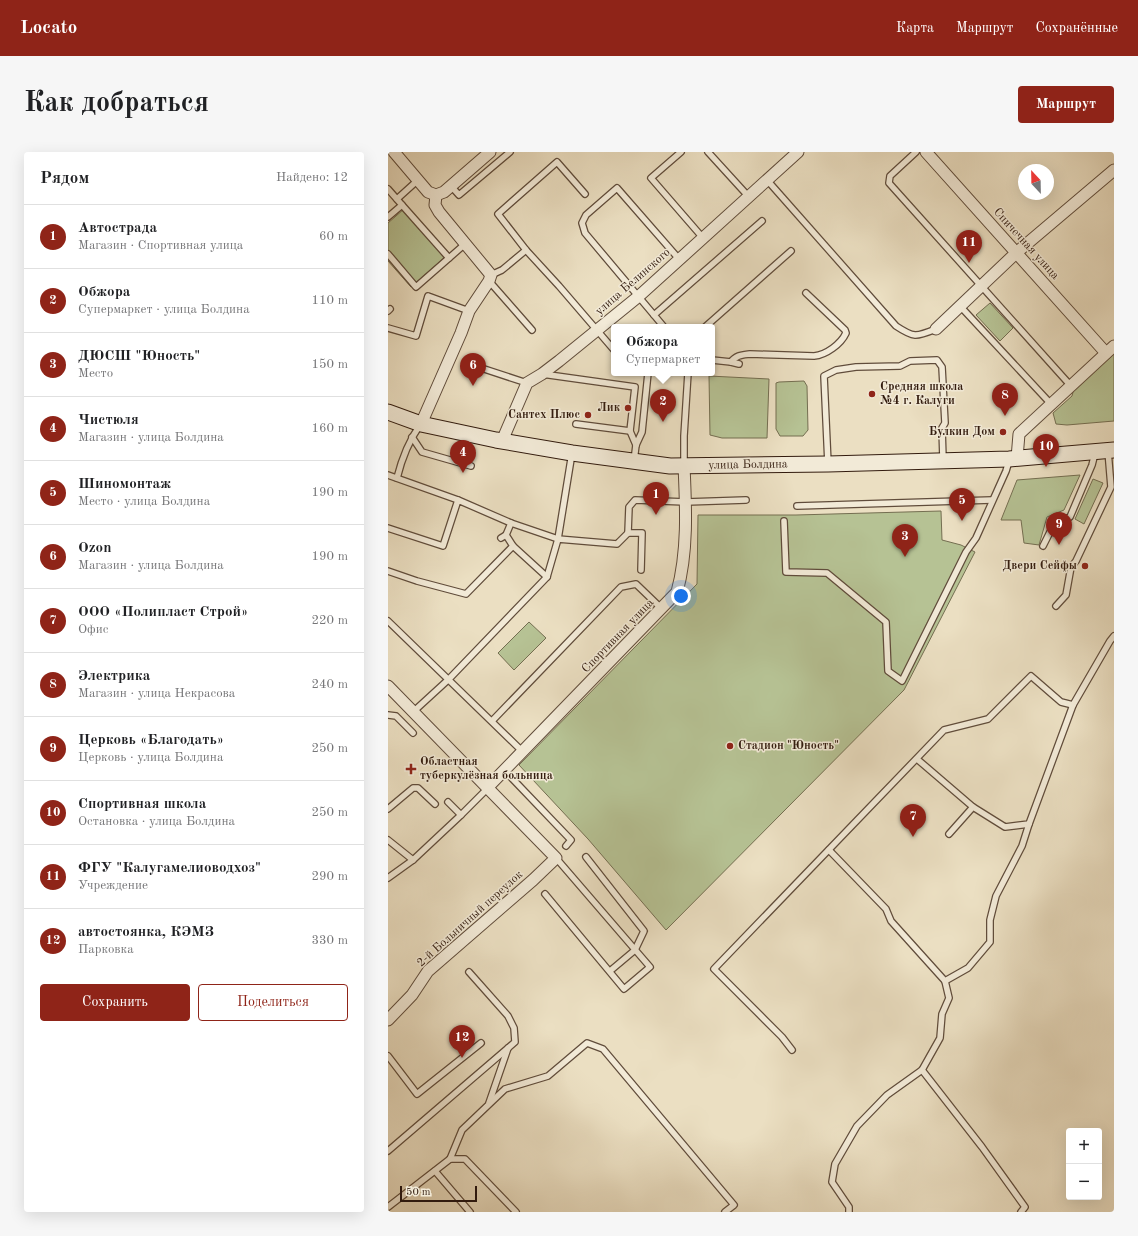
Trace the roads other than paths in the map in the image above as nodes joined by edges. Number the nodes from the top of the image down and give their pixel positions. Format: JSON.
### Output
{"nodes":[{"id":1,"x":394,"y":152,"type":"edge"},
{"id":2,"x":490,"y":152,"type":"edge"},
{"id":3,"x":510,"y":152,"type":"edge"},
{"id":4,"x":681,"y":152,"type":"edge"},
{"id":5,"x":708,"y":152,"type":"edge"},
{"id":6,"x":798,"y":152,"type":"edge"},
{"id":7,"x":916,"y":152,"type":"edge"},
{"id":8,"x":926,"y":152,"type":"edge"},
{"id":9,"x":1114,"y":170,"type":"edge"},
{"id":10,"x":418,"y":180,"type":"junction"},
{"id":11,"x":767,"y":180,"type":"junction"},
{"id":12,"x":451,"y":186,"type":"junction"},
{"id":13,"x":388,"y":189,"type":"edge"},
{"id":14,"x":585,"y":194,"type":"dead end"},
{"id":15,"x":436,"y":195,"type":"junction"},
{"id":16,"x":748,"y":197,"type":"junction"},
{"id":17,"x":397,"y":199,"type":"junction"},
{"id":18,"x":402,"y":205,"type":"junction"},
{"id":19,"x":388,"y":217,"type":"edge"},
{"id":20,"x":762,"y":221,"type":"dead end"},
{"id":21,"x":703,"y":238,"type":"junction"},
{"id":22,"x":465,"y":244,"type":"junction"},
{"id":23,"x":526,"y":250,"type":"junction"},
{"id":24,"x":791,"y":251,"type":"dead end"},
{"id":25,"x":1016,"y":253,"type":"junction"},
{"id":26,"x":388,"y":254,"type":"edge"},
{"id":27,"x":450,"y":258,"type":"junction"},
{"id":28,"x":679,"y":259,"type":"junction"},
{"id":29,"x":490,"y":278,"type":"junction"},
{"id":30,"x":981,"y":286,"type":"junction"},
{"id":31,"x":806,"y":293,"type":"dead end"},
{"id":32,"x":639,"y":296,"type":"junction"},
{"id":33,"x":960,"y":306,"type":"junction"},
{"id":34,"x":469,"y":311,"type":"junction"},
{"id":35,"x":654,"y":315,"type":"junction"},
{"id":36,"x":662,"y":324,"type":"edge"},
{"id":37,"x":707,"y":324,"type":"edge"},
{"id":38,"x":388,"y":328,"type":"edge"},
{"id":39,"x":936,"y":329,"type":"joint"},
{"id":40,"x":532,"y":330,"type":"dead end"},
{"id":41,"x":597,"y":330,"type":"junction"},
{"id":42,"x":611,"y":346,"type":"edge"},
{"id":43,"x":1110,"y":350,"type":"edge"},
{"id":44,"x":715,"y":360,"type":"edge"},
{"id":45,"x":731,"y":362,"type":"junction"},
{"id":46,"x":466,"y":363,"type":"dead end"},
{"id":47,"x":739,"y":364,"type":"dead end"},
{"id":48,"x":542,"y":374,"type":"junction"},
{"id":49,"x":648,"y":376,"type":"edge"},
{"id":50,"x":688,"y":376,"type":"edge"},
{"id":51,"x":527,"y":383,"type":"junction"},
{"id":52,"x":1071,"y":386,"type":"junction"},
{"id":53,"x":1051,"y":404,"type":"junction"},
{"id":54,"x":388,"y":412,"type":"edge"},
{"id":55,"x":421,"y":424,"type":"junction"},
{"id":56,"x":576,"y":424,"type":"dead end"},
{"id":57,"x":630,"y":431,"type":"junction"},
{"id":58,"x":412,"y":437,"type":"junction"},
{"id":59,"x":502,"y":441,"type":"junction"},
{"id":60,"x":636,"y":445,"type":"junction"},
{"id":61,"x":1106,"y":451,"type":"edge"},
{"id":62,"x":572,"y":453,"type":"junction"},
{"id":63,"x":1013,"y":459,"type":"junction"},
{"id":64,"x":634,"y":461,"type":"junction"},
{"id":65,"x":944,"y":461,"type":"junction"},
{"id":66,"x":828,"y":464,"type":"junction"},
{"id":67,"x":471,"y":466,"type":"dead end"},
{"id":68,"x":684,"y":466,"type":"junction"},
{"id":69,"x":388,"y":475,"type":"edge"},
{"id":70,"x":398,"y":478,"type":"junction"},
{"id":71,"x":458,"y":500,"type":"junction"},
{"id":72,"x":746,"y":500,"type":"dead end"},
{"id":73,"x":992,"y":500,"type":"junction"},
{"id":74,"x":686,"y":502,"type":"junction"},
{"id":75,"x":797,"y":506,"type":"dead end"},
{"id":76,"x":784,"y":521,"type":"dead end"},
{"id":77,"x":511,"y":523,"type":"junction"},
{"id":78,"x":388,"y":528,"type":"edge"},
{"id":79,"x":628,"y":533,"type":"junction"},
{"id":80,"x":558,"y":539,"type":"junction"},
{"id":81,"x":513,"y":546,"type":"junction"},
{"id":82,"x":1043,"y":546,"type":"dead end"},
{"id":83,"x":641,"y":570,"type":"dead end"},
{"id":84,"x":388,"y":571,"type":"edge"},
{"id":85,"x":547,"y":577,"type":"junction"},
{"id":86,"x":1056,"y":606,"type":"dead end"},
{"id":87,"x":662,"y":609,"type":"junction"},
{"id":88,"x":388,"y":621,"type":"edge"},
{"id":89,"x":1114,"y":636,"type":"edge"},
{"id":90,"x":449,"y":679,"type":"junction"},
{"id":91,"x":388,"y":686,"type":"edge"},
{"id":92,"x":1073,"y":705,"type":"junction"},
{"id":93,"x":414,"y":712,"type":"junction"},
{"id":94,"x":388,"y":715,"type":"edge"},
{"id":95,"x":492,"y":721,"type":"junction"},
{"id":96,"x":413,"y":733,"type":"dead end"},
{"id":97,"x":523,"y":752,"type":"junction"},
{"id":98,"x":917,"y":759,"type":"junction"},
{"id":99,"x":504,"y":771,"type":"junction"},
{"id":100,"x":488,"y":788,"type":"junction"},
{"id":101,"x":448,"y":802,"type":"dead end"},
{"id":102,"x":435,"y":804,"type":"dead end"},
{"id":103,"x":973,"y":807,"type":"junction"},
{"id":104,"x":388,"y":809,"type":"edge"},
{"id":105,"x":461,"y":815,"type":"junction"},
{"id":106,"x":1029,"y":824,"type":"junction"},
{"id":107,"x":948,"y":834,"type":"dead end"},
{"id":108,"x":388,"y":840,"type":"edge"},
{"id":109,"x":566,"y":846,"type":"dead end"},
{"id":110,"x":828,"y":850,"type":"junction"},
{"id":111,"x":586,"y":856,"type":"dead end"},
{"id":112,"x":556,"y":858,"type":"junction"},
{"id":113,"x":413,"y":860,"type":"junction"},
{"id":114,"x":388,"y":878,"type":"edge"},
{"id":115,"x":545,"y":894,"type":"dead end"},
{"id":116,"x":635,"y":950,"type":"junction"},
{"id":117,"x":610,"y":971,"type":"junction"},
{"id":118,"x":469,"y":972,"type":"dead end"},
{"id":119,"x":945,"y":981,"type":"junction"},
{"id":120,"x":388,"y":1020,"type":"edge"},
{"id":121,"x":481,"y":1043,"type":"dead end"},
{"id":122,"x":508,"y":1048,"type":"junction"},
{"id":123,"x":792,"y":1050,"type":"dead end"},
{"id":124,"x":388,"y":1056,"type":"edge"},
{"id":125,"x":922,"y":1070,"type":"junction"},
{"id":126,"x":489,"y":1104,"type":"junction"},
{"id":127,"x":388,"y":1151,"type":"edge"},
{"id":128,"x":450,"y":1159,"type":"junction"},
{"id":129,"x":435,"y":1171,"type":"junction"},
{"id":130,"x":388,"y":1207,"type":"edge"},
{"id":131,"x":470,"y":1212,"type":"edge"},
{"id":132,"x":516,"y":1212,"type":"edge"},
{"id":133,"x":726,"y":1212,"type":"edge"},
{"id":134,"x":850,"y":1212,"type":"edge"},
{"id":135,"x":1020,"y":1212,"type":"edge"}],
"edges":[{"from":1,"to":10,"type":"street"},
{"from":2,"to":12,"type":"street"},
{"from":3,"to":12,"type":"lane"},
{"from":4,"to":21,"type":"lane"},
{"from":5,"to":16,"type":"lane"},
{"from":6,"to":11,"type":"street","name":"улица Белинского"},
{"from":7,"to":30,"type":"lane"},
{"from":8,"to":25,"type":"street","name":"Спичечная улица"},
{"from":9,"to":25,"type":"street"},
{"from":10,"to":15,"type":"street"},
{"from":10,"to":17,"type":"lane"},
{"from":11,"to":16,"type":"street","name":"улица Белинского"},
{"from":11,"to":39,"type":"lane"},
{"from":12,"to":15,"type":"street"},
{"from":13,"to":17,"type":"lane"},
{"from":14,"to":23,"type":"lane"},
{"from":15,"to":22,"type":"street"},
{"from":16,"to":21,"type":"street","name":"улица Белинского"},
{"from":17,"to":18,"type":"lane"},
{"from":18,"to":19,"type":"lane"},
{"from":18,"to":27,"type":"lane"},
{"from":20,"to":35,"type":"lane"},
{"from":21,"to":28,"type":"street","name":"улица Белинского"},
{"from":22,"to":27,"type":"lane"},
{"from":22,"to":29,"type":"street"},
{"from":23,"to":29,"type":"lane"},
{"from":23,"to":41,"type":"lane"},
{"from":24,"to":37,"type":"lane"},
{"from":25,"to":30,"type":"street"},
{"from":25,"to":43,"type":"street","name":"Спичечная улица"},
{"from":26,"to":27,"type":"lane"},
{"from":28,"to":32,"type":"street","name":"улица Белинского"},
{"from":28,"to":32,"type":"lane"},
{"from":29,"to":34,"type":"street"},
{"from":29,"to":40,"type":"lane"},
{"from":30,"to":33,"type":"street"},
{"from":30,"to":52,"type":"lane"},
{"from":31,"to":45,"type":"lane"},
{"from":32,"to":35,"type":"lane"},
{"from":32,"to":41,"type":"street","name":"улица Белинского"},
{"from":33,"to":39,"type":"street"},
{"from":33,"to":53,"type":"lane"},
{"from":34,"to":38,"type":"lane"},
{"from":34,"to":55,"type":"street"},
{"from":35,"to":36,"type":"lane"},
{"from":41,"to":42,"type":"lane"},
{"from":41,"to":48,"type":"street","name":"улица Белинского"},
{"from":43,"to":52,"type":"street"},
{"from":44,"to":45,"type":"lane"},
{"from":45,"to":47,"type":"lane"},
{"from":46,"to":51,"type":"lane"},
{"from":48,"to":51,"type":"street","name":"улица Белинского"},
{"from":48,"to":57,"type":"lane"},
{"from":49,"to":60,"type":"lane"},
{"from":50,"to":68,"type":"lane"},
{"from":51,"to":59,"type":"street"},
{"from":52,"to":53,"type":"street"},
{"from":53,"to":63,"type":"street"},
{"from":54,"to":55,"type":"main road","name":"улица Болдина"},
{"from":55,"to":58,"type":"lane"},
{"from":55,"to":59,"type":"main road","name":"улица Болдина"},
{"from":56,"to":57,"type":"lane"},
{"from":57,"to":60,"type":"lane"},
{"from":58,"to":67,"type":"lane"},
{"from":58,"to":70,"type":"lane"},
{"from":59,"to":62,"type":"main road","name":"улица Болдина"},
{"from":60,"to":64,"type":"lane"},
{"from":61,"to":63,"type":"main road","name":"улица Болдина"},
{"from":61,"to":82,"type":"lane"},
{"from":61,"to":86,"type":"lane"},
{"from":62,"to":64,"type":"main road","name":"улица Болдина"},
{"from":62,"to":80,"type":"lane"},
{"from":63,"to":65,"type":"main road","name":"улица Болдина"},
{"from":63,"to":73,"type":"lane"},
{"from":64,"to":68,"type":"main road","name":"улица Болдина"},
{"from":65,"to":66,"type":"main road","name":"улица Болдина"},
{"from":65,"to":66,"type":"lane"},
{"from":66,"to":68,"type":"main road","name":"улица Болдина"},
{"from":68,"to":74,"type":"street","name":"Спортивная улица"},
{"from":69,"to":70,"type":"lane"},
{"from":70,"to":71,"type":"lane"},
{"from":71,"to":77,"type":"lane"},
{"from":71,"to":78,"type":"lane"},
{"from":72,"to":74,"type":"lane"},
{"from":73,"to":75,"type":"lane"},
{"from":73,"to":76,"type":"lane"},
{"from":74,"to":79,"type":"lane"},
{"from":74,"to":87,"type":"street","name":"Спортивная улица"},
{"from":77,"to":80,"type":"lane"},
{"from":77,"to":81,"type":"lane"},
{"from":79,"to":80,"type":"lane"},
{"from":79,"to":83,"type":"lane"},
{"from":80,"to":85,"type":"lane"},
{"from":81,"to":84,"type":"lane"},
{"from":81,"to":85,"type":"lane"},
{"from":85,"to":90,"type":"lane"},
{"from":87,"to":95,"type":"lane"},
{"from":87,"to":97,"type":"street","name":"Спортивная улица"},
{"from":88,"to":90,"type":"lane"},
{"from":89,"to":92,"type":"lane"},
{"from":90,"to":93,"type":"lane"},
{"from":90,"to":95,"type":"lane"},
{"from":91,"to":93,"type":"street"},
{"from":92,"to":98,"type":"lane"},
{"from":92,"to":106,"type":"lane"},
{"from":93,"to":100,"type":"street"},
{"from":94,"to":96,"type":"lane"},
{"from":95,"to":97,"type":"lane"},
{"from":97,"to":99,"type":"street","name":"Спортивная улица"},
{"from":98,"to":103,"type":"lane"},
{"from":98,"to":110,"type":"lane"},
{"from":99,"to":100,"type":"street","name":"Спортивная улица"},
{"from":99,"to":109,"type":"lane"},
{"from":100,"to":105,"type":"lane"},
{"from":100,"to":112,"type":"street"},
{"from":101,"to":105,"type":"lane"},
{"from":102,"to":104,"type":"lane"},
{"from":103,"to":106,"type":"lane"},
{"from":103,"to":107,"type":"lane"},
{"from":105,"to":113,"type":"lane"},
{"from":106,"to":119,"type":"lane"},
{"from":108,"to":113,"type":"lane"},
{"from":110,"to":119,"type":"lane"},
{"from":110,"to":123,"type":"lane"},
{"from":111,"to":116,"type":"lane"},
{"from":112,"to":116,"type":"lane"},
{"from":112,"to":120,"type":"street","name":"2-й Больничный переулок"},
{"from":113,"to":114,"type":"lane"},
{"from":115,"to":117,"type":"lane"},
{"from":116,"to":117,"type":"lane"},
{"from":116,"to":117,"type":"lane"},
{"from":118,"to":122,"type":"lane"},
{"from":119,"to":125,"type":"lane"},
{"from":121,"to":124,"type":"lane"},
{"from":122,"to":126,"type":"lane"},
{"from":122,"to":127,"type":"lane"},
{"from":125,"to":134,"type":"lane"},
{"from":125,"to":135,"type":"lane"},
{"from":126,"to":128,"type":"lane"},
{"from":126,"to":133,"type":"lane"},
{"from":128,"to":129,"type":"lane"},
{"from":128,"to":132,"type":"lane"},
{"from":129,"to":130,"type":"lane"},
{"from":129,"to":131,"type":"lane"}]}
